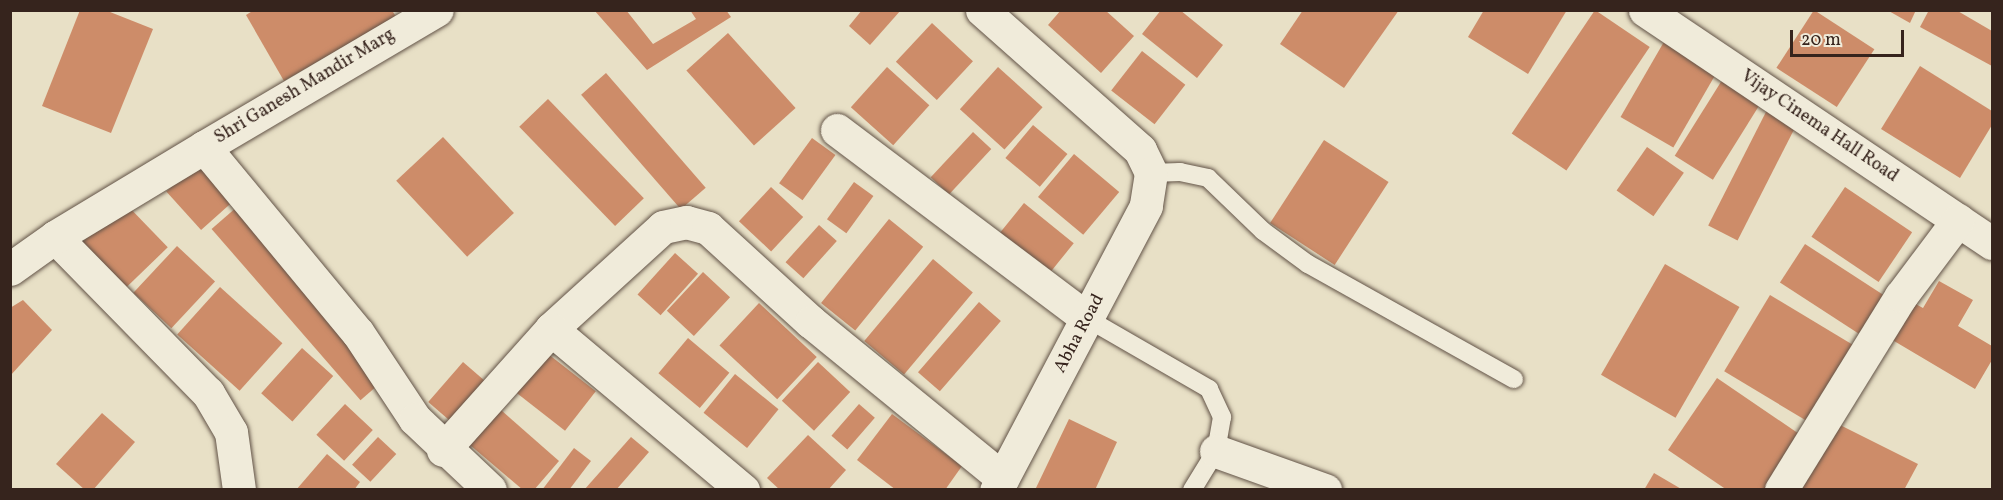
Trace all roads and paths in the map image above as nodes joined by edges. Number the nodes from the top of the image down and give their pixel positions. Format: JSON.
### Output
{"nodes":[{"id":1,"x":437,"y":10,"type":"edge"},
{"id":2,"x":982,"y":10,"type":"edge"},
{"id":3,"x":1645,"y":10,"type":"edge"},
{"id":4,"x":837,"y":130,"type":"dead end"},
{"id":5,"x":204,"y":147,"type":"junction"},
{"id":6,"x":1150,"y":173,"type":"junction"},
{"id":7,"x":1958,"y":220,"type":"junction"},
{"id":8,"x":55,"y":237,"type":"junction"},
{"id":9,"x":1992,"y":243,"type":"edge"},
{"id":10,"x":10,"y":269,"type":"edge"},
{"id":11,"x":1088,"y":319,"type":"junction"},
{"id":12,"x":551,"y":329,"type":"junction"},
{"id":13,"x":1514,"y":380,"type":"dead end"},
{"id":14,"x":443,"y":450,"type":"junction"},
{"id":15,"x":1216,"y":451,"type":"junction"},
{"id":16,"x":999,"y":484,"type":"edge"},
{"id":17,"x":239,"y":489,"type":"edge"},
{"id":18,"x":490,"y":489,"type":"edge"},
{"id":19,"x":743,"y":489,"type":"edge"},
{"id":20,"x":1192,"y":489,"type":"edge"},
{"id":21,"x":1325,"y":489,"type":"edge"},
{"id":22,"x":1781,"y":489,"type":"edge"}],
"edges":[{"from":1,"to":5,"type":"street","name":"Shri Ganesh Mandir Marg"},
{"from":2,"to":6,"type":"street"},
{"from":3,"to":7,"type":"street","name":"Vijay Cinema Hall Road"},
{"from":4,"to":11,"type":"street"},
{"from":5,"to":8,"type":"street","name":"Shri Ganesh Mandir Marg"},
{"from":5,"to":14,"type":"street"},
{"from":6,"to":11,"type":"street","name":"Abha Road"},
{"from":6,"to":13,"type":"lane"},
{"from":7,"to":9,"type":"street","name":"Vijay Cinema Hall Road"},
{"from":7,"to":22,"type":"street"},
{"from":8,"to":10,"type":"street"},
{"from":8,"to":17,"type":"street"},
{"from":11,"to":15,"type":"lane"},
{"from":11,"to":16,"type":"street","name":"Abha Road"},
{"from":12,"to":14,"type":"street"},
{"from":12,"to":16,"type":"street"},
{"from":12,"to":19,"type":"street"},
{"from":14,"to":18,"type":"street"},
{"from":15,"to":20,"type":"lane"},
{"from":15,"to":21,"type":"street"}]}
